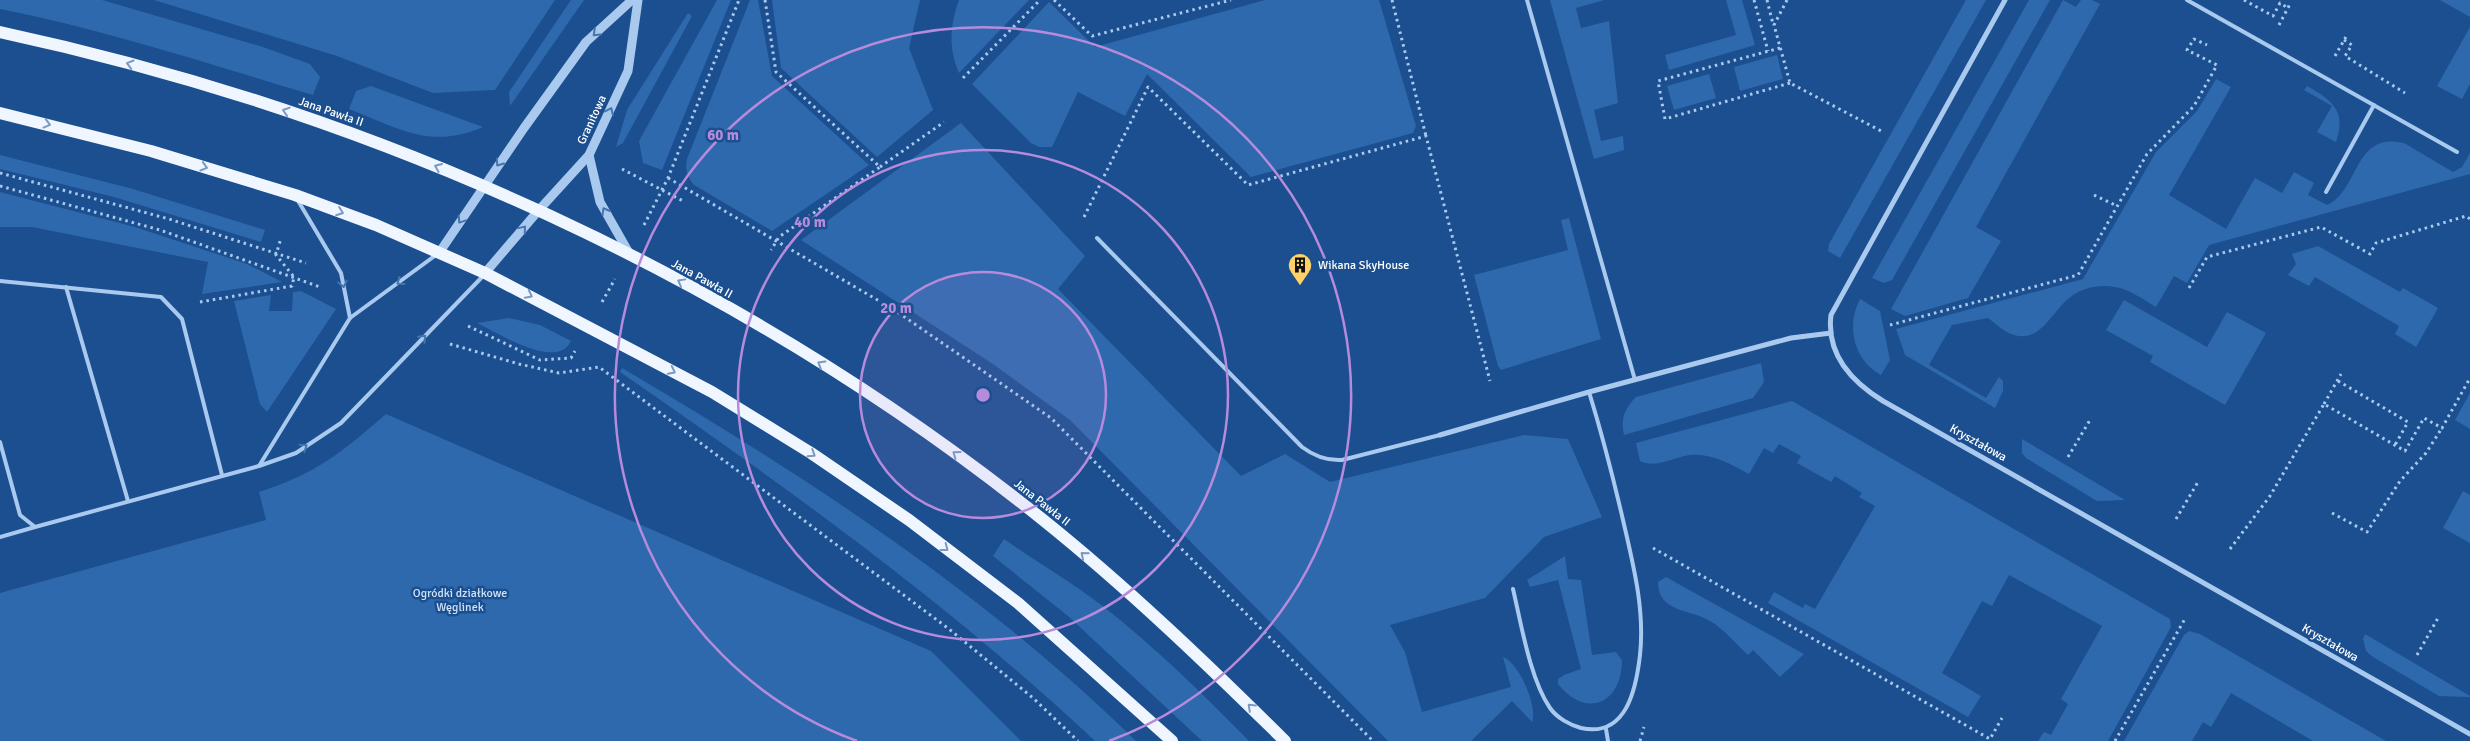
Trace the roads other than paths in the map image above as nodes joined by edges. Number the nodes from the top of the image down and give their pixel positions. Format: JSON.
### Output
{"nodes":[{"id":1,"x":632,"y":0,"type":"edge"},
{"id":2,"x":638,"y":0,"type":"edge"},
{"id":3,"x":1527,"y":0,"type":"edge"},
{"id":4,"x":2005,"y":0,"type":"edge"},
{"id":5,"x":2187,"y":0,"type":"edge"},
{"id":6,"x":0,"y":32,"type":"edge"},
{"id":7,"x":2374,"y":105,"type":"junction"},
{"id":8,"x":0,"y":113,"type":"edge"},
{"id":9,"x":2457,"y":152,"type":"dead end"},
{"id":10,"x":589,"y":155,"type":"junction"},
{"id":11,"x":483,"y":187,"type":"junction"},
{"id":12,"x":2326,"y":192,"type":"dead end"},
{"id":13,"x":295,"y":195,"type":"junction"},
{"id":14,"x":538,"y":211,"type":"junction"},
{"id":15,"x":1097,"y":238,"type":"dead end"},
{"id":16,"x":439,"y":252,"type":"junction"},
{"id":17,"x":630,"y":253,"type":"junction"},
{"id":18,"x":485,"y":273,"type":"junction"},
{"id":19,"x":0,"y":281,"type":"edge"},
{"id":20,"x":66,"y":287,"type":"junction"},
{"id":21,"x":350,"y":318,"type":"junction"},
{"id":22,"x":1831,"y":333,"type":"junction"},
{"id":23,"x":1635,"y":380,"type":"junction"},
{"id":24,"x":1589,"y":392,"type":"junction"},
{"id":25,"x":1440,"y":435,"type":"joint"},
{"id":26,"x":0,"y":442,"type":"edge"},
{"id":27,"x":259,"y":466,"type":"junction"},
{"id":28,"x":222,"y":475,"type":"junction"},
{"id":29,"x":128,"y":501,"type":"junction"},
{"id":30,"x":35,"y":527,"type":"junction"},
{"id":31,"x":0,"y":537,"type":"edge"},
{"id":32,"x":1512,"y":589,"type":"dead end"},
{"id":33,"x":1606,"y":729,"type":"junction"},
{"id":34,"x":2470,"y":734,"type":"edge"},
{"id":35,"x":1172,"y":741,"type":"edge"},
{"id":36,"x":1286,"y":741,"type":"edge"},
{"id":37,"x":1608,"y":741,"type":"edge"}],
"edges":[{"from":1,"to":11,"type":"street","one_way":true},
{"from":10,"to":2,"type":"street","name":"Granitowa","one_way":true},
{"from":3,"to":23,"type":"lane"},
{"from":4,"to":22,"type":"street","name":"Kryształowa"},
{"from":5,"to":7,"type":"lane"},
{"from":11,"to":6,"type":"main road","name":"Jana Pawła II","one_way":true},
{"from":7,"to":9,"type":"lane"},
{"from":7,"to":12,"type":"lane"},
{"from":8,"to":13,"type":"main road","one_way":true},
{"from":10,"to":14,"type":"street","name":"Granitowa"},
{"from":17,"to":10,"type":"street","one_way":true},
{"from":11,"to":14,"type":"main road","name":"Jana Pawła II"},
{"from":11,"to":16,"type":"street","one_way":true},
{"from":13,"to":16,"type":"main road","one_way":true},
{"from":13,"to":21,"type":"lane","one_way":true},
{"from":14,"to":17,"type":"main road","name":"Jana Pawła II"},
{"from":18,"to":14,"type":"street","name":"Granitowa","one_way":true},
{"from":15,"to":25,"type":"lane"},
{"from":16,"to":18,"type":"main road"},
{"from":16,"to":21,"type":"lane","one_way":true},
{"from":36,"to":17,"type":"main road","name":"Jana Pawła II","one_way":true},
{"from":27,"to":18,"type":"lane","one_way":true},
{"from":18,"to":35,"type":"main road","one_way":true},
{"from":19,"to":20,"type":"lane"},
{"from":20,"to":28,"type":"lane"},
{"from":20,"to":29,"type":"lane"},
{"from":21,"to":27,"type":"lane"},
{"from":22,"to":23,"type":"street"},
{"from":22,"to":34,"type":"street","name":"Kryształowa"},
{"from":23,"to":24,"type":"street"},
{"from":24,"to":25,"type":"street"},
{"from":24,"to":33,"type":"lane"},
{"from":26,"to":30,"type":"lane"},
{"from":27,"to":28,"type":"lane"},
{"from":28,"to":29,"type":"lane"},
{"from":29,"to":30,"type":"lane"},
{"from":30,"to":31,"type":"lane"},
{"from":32,"to":33,"type":"lane"},
{"from":33,"to":37,"type":"lane"}]}
